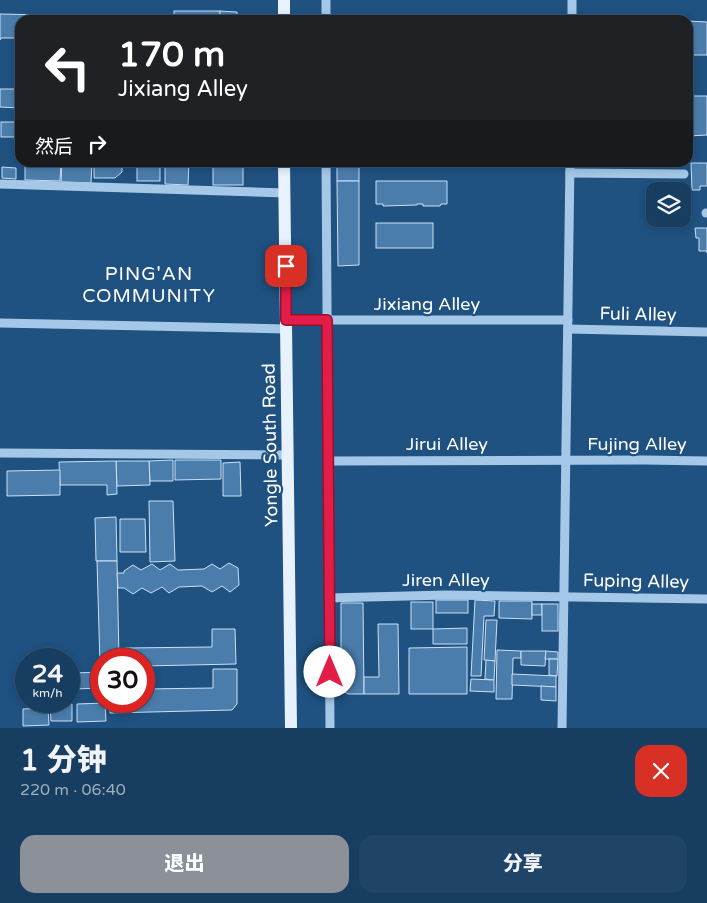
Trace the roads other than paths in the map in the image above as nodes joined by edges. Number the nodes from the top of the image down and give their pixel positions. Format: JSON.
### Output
{"nodes":[{"id":1,"x":284,"y":0,"type":"edge"},
{"id":2,"x":326,"y":0,"type":"edge"},
{"id":3,"x":572,"y":0,"type":"edge"},
{"id":4,"x":284,"y":15,"type":"edge"},
{"id":5,"x":326,"y":15,"type":"edge"},
{"id":6,"x":572,"y":15,"type":"edge"},
{"id":7,"x":284,"y":167,"type":"edge"},
{"id":8,"x":326,"y":167,"type":"edge"},
{"id":9,"x":570,"y":167,"type":"edge"},
{"id":10,"x":570,"y":173,"type":"junction"},
{"id":11,"x":684,"y":174,"type":"dead end"},
{"id":12,"x":0,"y":184,"type":"edge"},
{"id":13,"x":285,"y":193,"type":"junction"},
{"id":14,"x":327,"y":320,"type":"junction"},
{"id":15,"x":0,"y":323,"type":"edge"},
{"id":16,"x":286,"y":324,"type":"junction"},
{"id":17,"x":568,"y":325,"type":"junction"},
{"id":18,"x":707,"y":332,"type":"edge"},
{"id":19,"x":0,"y":453,"type":"edge"},
{"id":20,"x":288,"y":455,"type":"junction"},
{"id":21,"x":566,"y":460,"type":"junction"},
{"id":22,"x":328,"y":461,"type":"junction"},
{"id":23,"x":707,"y":461,"type":"edge"},
{"id":24,"x":564,"y":597,"type":"junction"},
{"id":25,"x":329,"y":598,"type":"junction"},
{"id":26,"x":707,"y":599,"type":"edge"},
{"id":27,"x":290,"y":728,"type":"edge"},
{"id":28,"x":330,"y":728,"type":"edge"},
{"id":29,"x":562,"y":728,"type":"edge"}],
"edges":[{"from":1,"to":4,"type":"main road"},
{"from":2,"to":5,"type":"street"},
{"from":3,"to":6,"type":"street"},
{"from":7,"to":13,"type":"main road","name":"Yongle South Road"},
{"from":8,"to":14,"type":"street"},
{"from":9,"to":10,"type":"street"},
{"from":10,"to":11,"type":"street"},
{"from":10,"to":17,"type":"street"},
{"from":12,"to":13,"type":"street"},
{"from":13,"to":16,"type":"main road","name":"Yongle South Road"},
{"from":14,"to":16,"type":"street","name":"Jixiang Alley"},
{"from":14,"to":17,"type":"street","name":"Jixiang Alley"},
{"from":14,"to":22,"type":"street"},
{"from":15,"to":16,"type":"street","name":"Jixiang Alley"},
{"from":16,"to":20,"type":"main road","name":"Yongle South Road"},
{"from":17,"to":18,"type":"street","name":"Fuli Alley"},
{"from":17,"to":21,"type":"street"},
{"from":19,"to":20,"type":"street"},
{"from":20,"to":27,"type":"main road","name":"Yongle South Road"},
{"from":21,"to":22,"type":"street","name":"Jirui Alley"},
{"from":21,"to":23,"type":"street","name":"Fujing Alley"},
{"from":21,"to":24,"type":"street"},
{"from":22,"to":25,"type":"street"},
{"from":24,"to":25,"type":"street","name":"Jiren Alley"},
{"from":24,"to":26,"type":"street","name":"Fuping Alley"},
{"from":24,"to":29,"type":"street"},
{"from":25,"to":28,"type":"street"}]}
